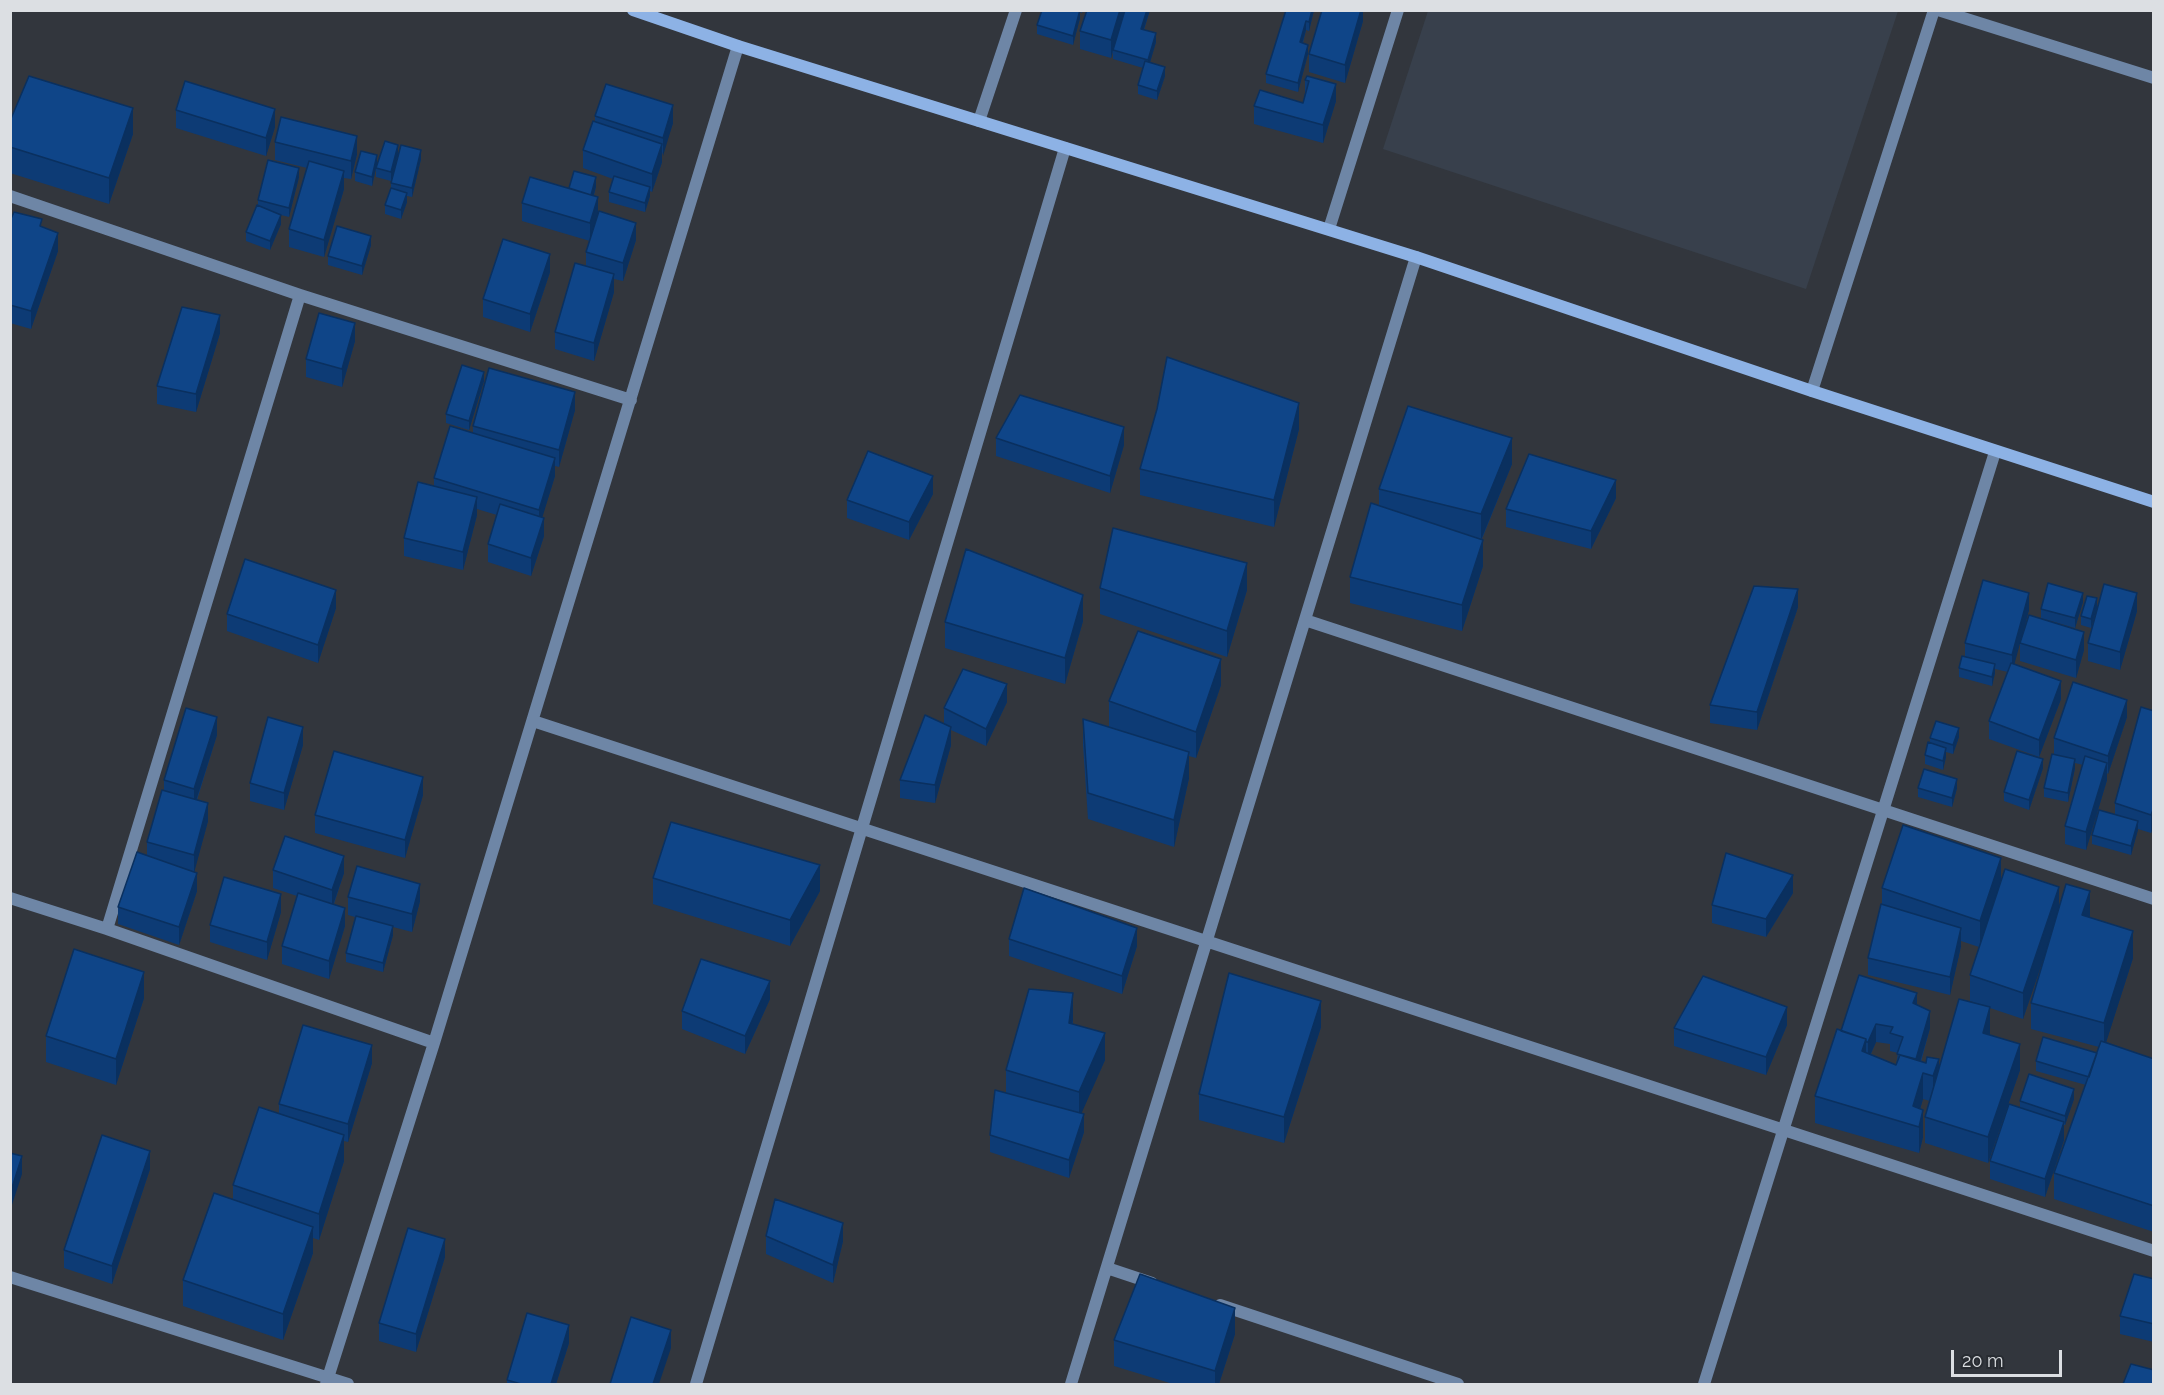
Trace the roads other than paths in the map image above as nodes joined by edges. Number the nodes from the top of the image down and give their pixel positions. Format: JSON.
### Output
{"nodes":[{"id":1,"x":633,"y":10,"type":"edge"},
{"id":2,"x":1016,"y":10,"type":"edge"},
{"id":3,"x":1398,"y":10,"type":"edge"},
{"id":4,"x":1936,"y":10,"type":"edge"},
{"id":5,"x":738,"y":46,"type":"junction"},
{"id":6,"x":2154,"y":78,"type":"edge"},
{"id":7,"x":979,"y":121,"type":"junction"},
{"id":8,"x":1065,"y":148,"type":"junction"},
{"id":9,"x":10,"y":196,"type":"edge"},
{"id":10,"x":1329,"y":229,"type":"junction"},
{"id":11,"x":1416,"y":257,"type":"junction"},
{"id":12,"x":300,"y":295,"type":"junction"},
{"id":13,"x":1812,"y":391,"type":"junction"},
{"id":14,"x":631,"y":400,"type":"junction"},
{"id":15,"x":1995,"y":452,"type":"junction"},
{"id":16,"x":2154,"y":502,"type":"edge"},
{"id":17,"x":1305,"y":620,"type":"junction"},
{"id":18,"x":533,"y":721,"type":"junction"},
{"id":19,"x":1882,"y":809,"type":"junction"},
{"id":20,"x":861,"y":828,"type":"junction"},
{"id":21,"x":10,"y":898,"type":"edge"},
{"id":22,"x":2154,"y":899,"type":"edge"},
{"id":23,"x":107,"y":929,"type":"junction"},
{"id":24,"x":1206,"y":941,"type":"junction"},
{"id":25,"x":434,"y":1043,"type":"junction"},
{"id":26,"x":1783,"y":1130,"type":"junction"},
{"id":27,"x":2154,"y":1251,"type":"edge"},
{"id":28,"x":1107,"y":1268,"type":"junction"},
{"id":29,"x":10,"y":1277,"type":"edge"},
{"id":30,"x":1162,"y":1286,"type":"edge"},
{"id":31,"x":1207,"y":1301,"type":"edge"},
{"id":32,"x":327,"y":1381,"type":"edge"},
{"id":33,"x":348,"y":1384,"type":"edge"},
{"id":34,"x":696,"y":1384,"type":"edge"},
{"id":35,"x":1071,"y":1384,"type":"edge"},
{"id":36,"x":1458,"y":1384,"type":"edge"},
{"id":37,"x":1704,"y":1384,"type":"edge"}],
"edges":[{"from":1,"to":5,"type":"street"},
{"from":2,"to":7,"type":"street"},
{"from":3,"to":10,"type":"street"},
{"from":4,"to":6,"type":"street"},
{"from":4,"to":13,"type":"street"},
{"from":5,"to":7,"type":"street"},
{"from":5,"to":14,"type":"street"},
{"from":7,"to":8,"type":"street"},
{"from":8,"to":10,"type":"street"},
{"from":8,"to":20,"type":"street"},
{"from":9,"to":12,"type":"street"},
{"from":10,"to":11,"type":"street"},
{"from":11,"to":13,"type":"street"},
{"from":11,"to":17,"type":"street"},
{"from":12,"to":14,"type":"street"},
{"from":12,"to":23,"type":"street"},
{"from":13,"to":15,"type":"street"},
{"from":14,"to":18,"type":"street"},
{"from":15,"to":16,"type":"street"},
{"from":15,"to":19,"type":"street"},
{"from":17,"to":19,"type":"street"},
{"from":17,"to":24,"type":"street"},
{"from":18,"to":20,"type":"street"},
{"from":18,"to":25,"type":"street"},
{"from":19,"to":22,"type":"street"},
{"from":19,"to":26,"type":"street"},
{"from":20,"to":24,"type":"street"},
{"from":20,"to":34,"type":"street"},
{"from":21,"to":23,"type":"street"},
{"from":23,"to":25,"type":"street"},
{"from":24,"to":26,"type":"street"},
{"from":24,"to":28,"type":"street"},
{"from":25,"to":32,"type":"street"},
{"from":26,"to":27,"type":"street"},
{"from":26,"to":37,"type":"street"},
{"from":28,"to":30,"type":"street"},
{"from":28,"to":35,"type":"street"},
{"from":29,"to":32,"type":"street"},
{"from":31,"to":36,"type":"street"},
{"from":32,"to":33,"type":"street"}]}
